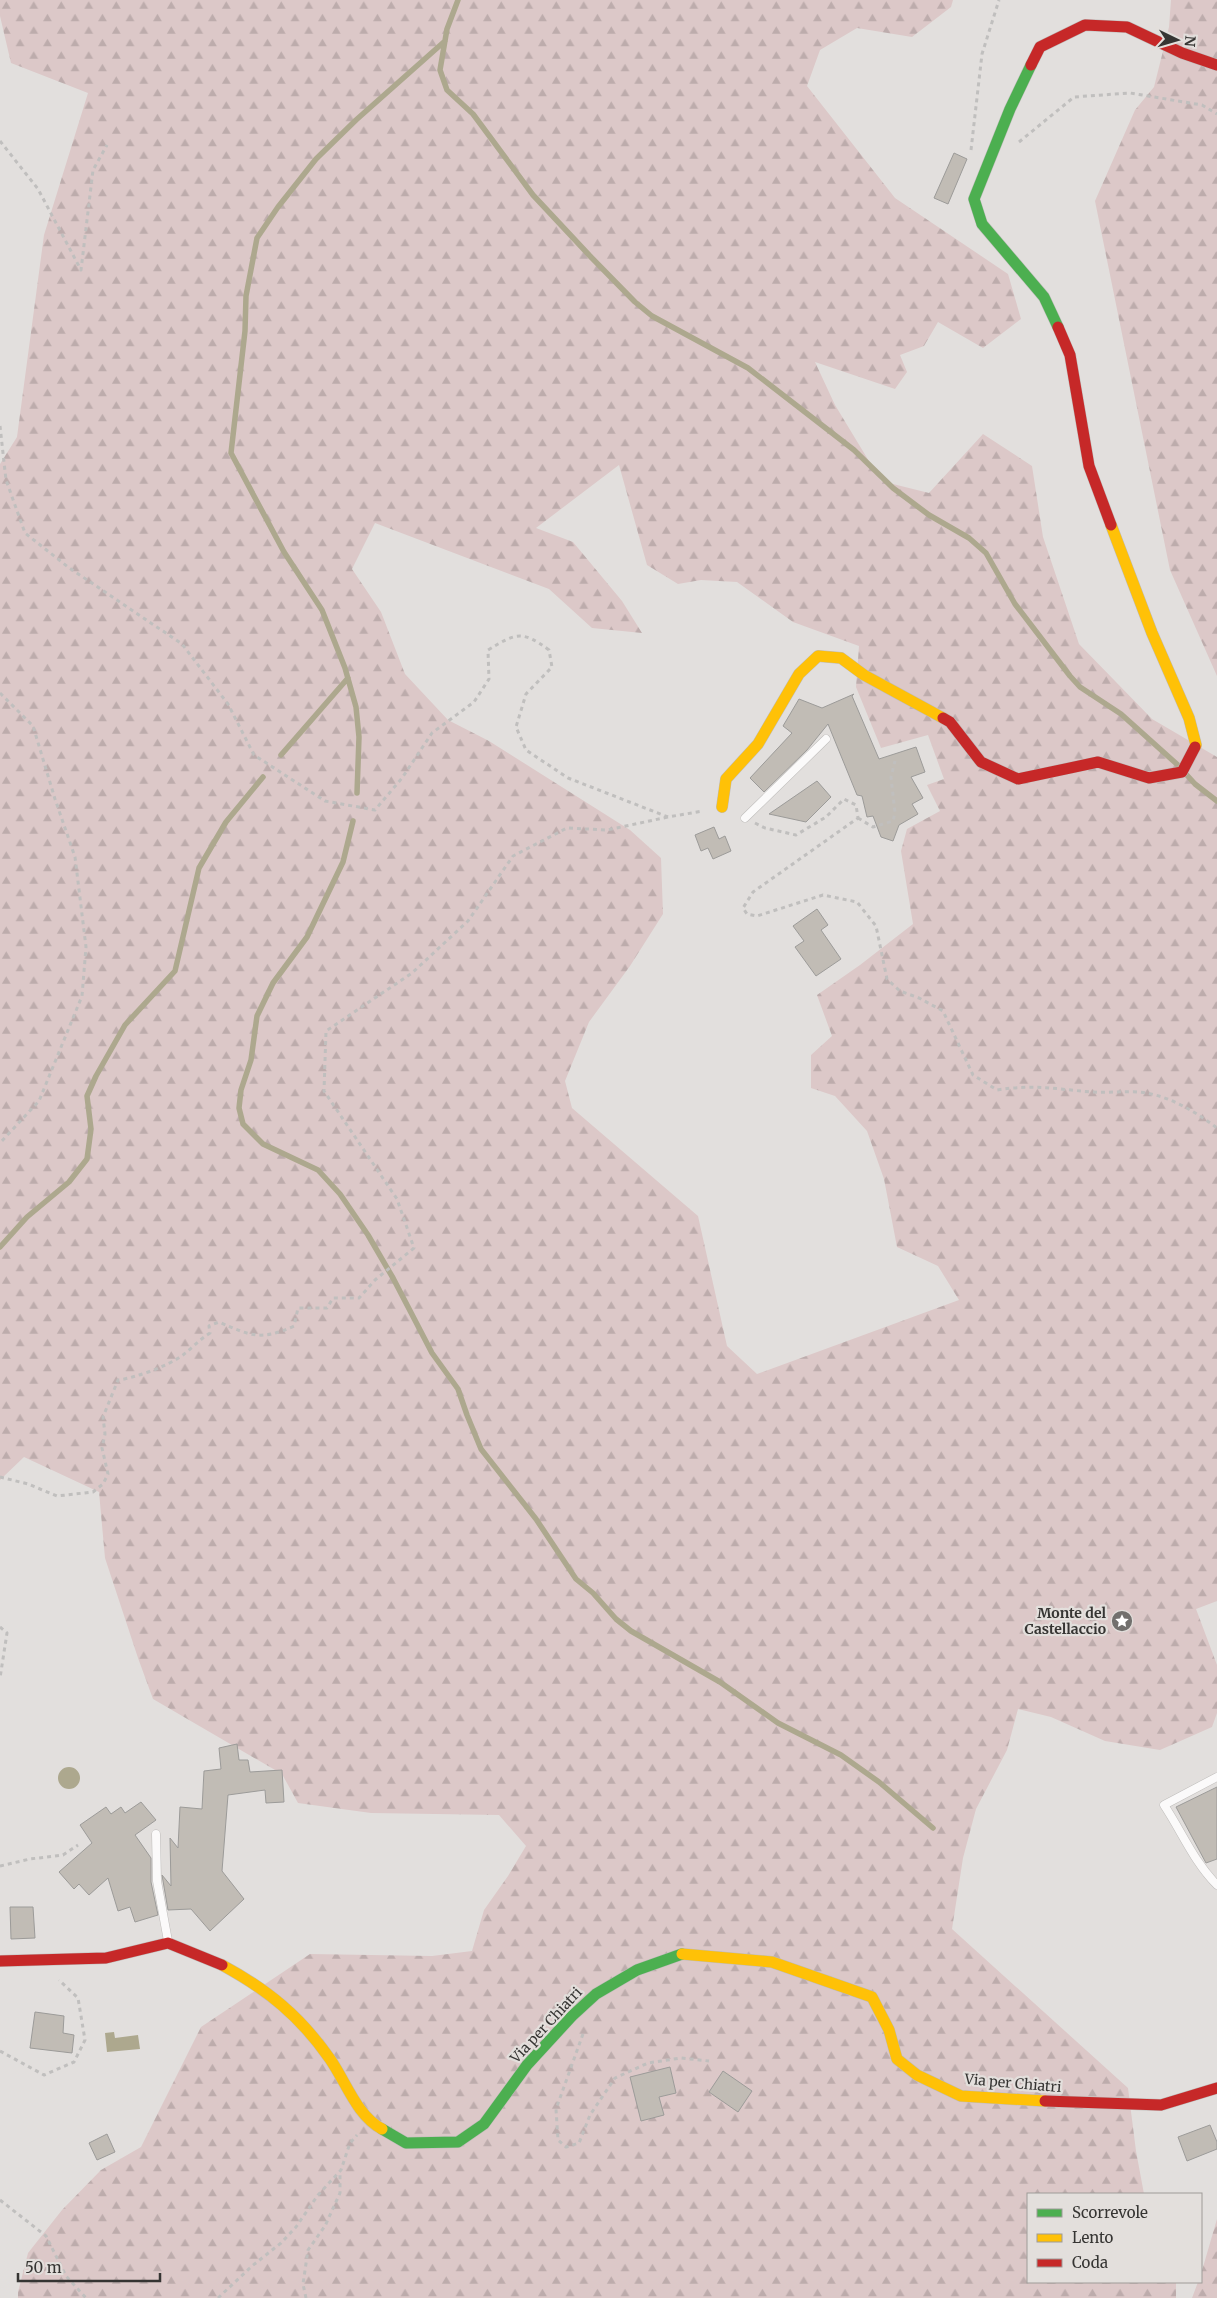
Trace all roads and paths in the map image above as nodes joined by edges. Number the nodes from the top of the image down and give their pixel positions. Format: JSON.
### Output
{"nodes":[{"id":1,"x":1000,"y":0,"type":"edge"},
{"id":2,"x":1217,"y":66,"type":"edge"},
{"id":3,"x":1217,"y":114,"type":"edge"},
{"id":4,"x":0,"y":140,"type":"edge"},
{"id":5,"x":1017,"y":144,"type":"dead end"},
{"id":6,"x":107,"y":146,"type":"dead end"},
{"id":7,"x":971,"y":152,"type":"dead end"},
{"id":8,"x":0,"y":426,"type":"edge"},
{"id":9,"x":0,"y":693,"type":"edge"},
{"id":10,"x":826,"y":739,"type":"dead end"},
{"id":11,"x":895,"y":762,"type":"dead end"},
{"id":12,"x":722,"y":807,"type":"joint"},
{"id":13,"x":668,"y":816,"type":"junction"},
{"id":14,"x":745,"y":818,"type":"joint"},
{"id":15,"x":858,"y":818,"type":"junction"},
{"id":16,"x":1217,"y":1128,"type":"edge"},
{"id":17,"x":0,"y":1143,"type":"edge"},
{"id":18,"x":0,"y":1477,"type":"edge"},
{"id":19,"x":0,"y":1627,"type":"edge"},
{"id":20,"x":0,"y":1678,"type":"edge"},
{"id":21,"x":1217,"y":1777,"type":"edge"},
{"id":22,"x":156,"y":1834,"type":"dead end"},
{"id":23,"x":78,"y":1845,"type":"dead end"},
{"id":24,"x":0,"y":1866,"type":"edge"},
{"id":25,"x":1217,"y":1885,"type":"edge"},
{"id":26,"x":168,"y":1943,"type":"junction"},
{"id":27,"x":0,"y":1961,"type":"edge"},
{"id":28,"x":52,"y":1974,"type":"dead end"},
{"id":29,"x":585,"y":2030,"type":"dead end"},
{"id":30,"x":0,"y":2051,"type":"edge"},
{"id":31,"x":709,"y":2061,"type":"dead end"},
{"id":32,"x":1217,"y":2088,"type":"edge"},
{"id":33,"x":370,"y":2123,"type":"junction"},
{"id":34,"x":340,"y":2170,"type":"junction"},
{"id":35,"x":0,"y":2200,"type":"edge"},
{"id":36,"x":86,"y":2298,"type":"edge"},
{"id":37,"x":218,"y":2298,"type":"edge"},
{"id":38,"x":306,"y":2298,"type":"edge"}],
"edges":[{"from":1,"to":7,"type":"path"},
{"from":2,"to":12,"type":"street"},
{"from":3,"to":5,"type":"path"},
{"from":4,"to":6,"type":"path"},
{"from":8,"to":13,"type":"path"},
{"from":9,"to":17,"type":"path"},
{"from":10,"to":14,"type":"lane"},
{"from":11,"to":15,"type":"path"},
{"from":12,"to":13,"type":"path"},
{"from":13,"to":18,"type":"path"},
{"from":14,"to":15,"type":"path"},
{"from":15,"to":16,"type":"path"},
{"from":19,"to":20,"type":"path"},
{"from":21,"to":25,"type":"lane"},
{"from":22,"to":26,"type":"lane"},
{"from":23,"to":24,"type":"path"},
{"from":26,"to":27,"type":"street"},
{"from":26,"to":33,"type":"street","name":"Via per Chiatri"},
{"from":28,"to":30,"type":"path"},
{"from":29,"to":31,"type":"path"},
{"from":32,"to":33,"type":"street","name":"Via per Chiatri"},
{"from":33,"to":34,"type":"path"},
{"from":34,"to":37,"type":"path"},
{"from":34,"to":38,"type":"path"},
{"from":35,"to":36,"type":"path"}]}
